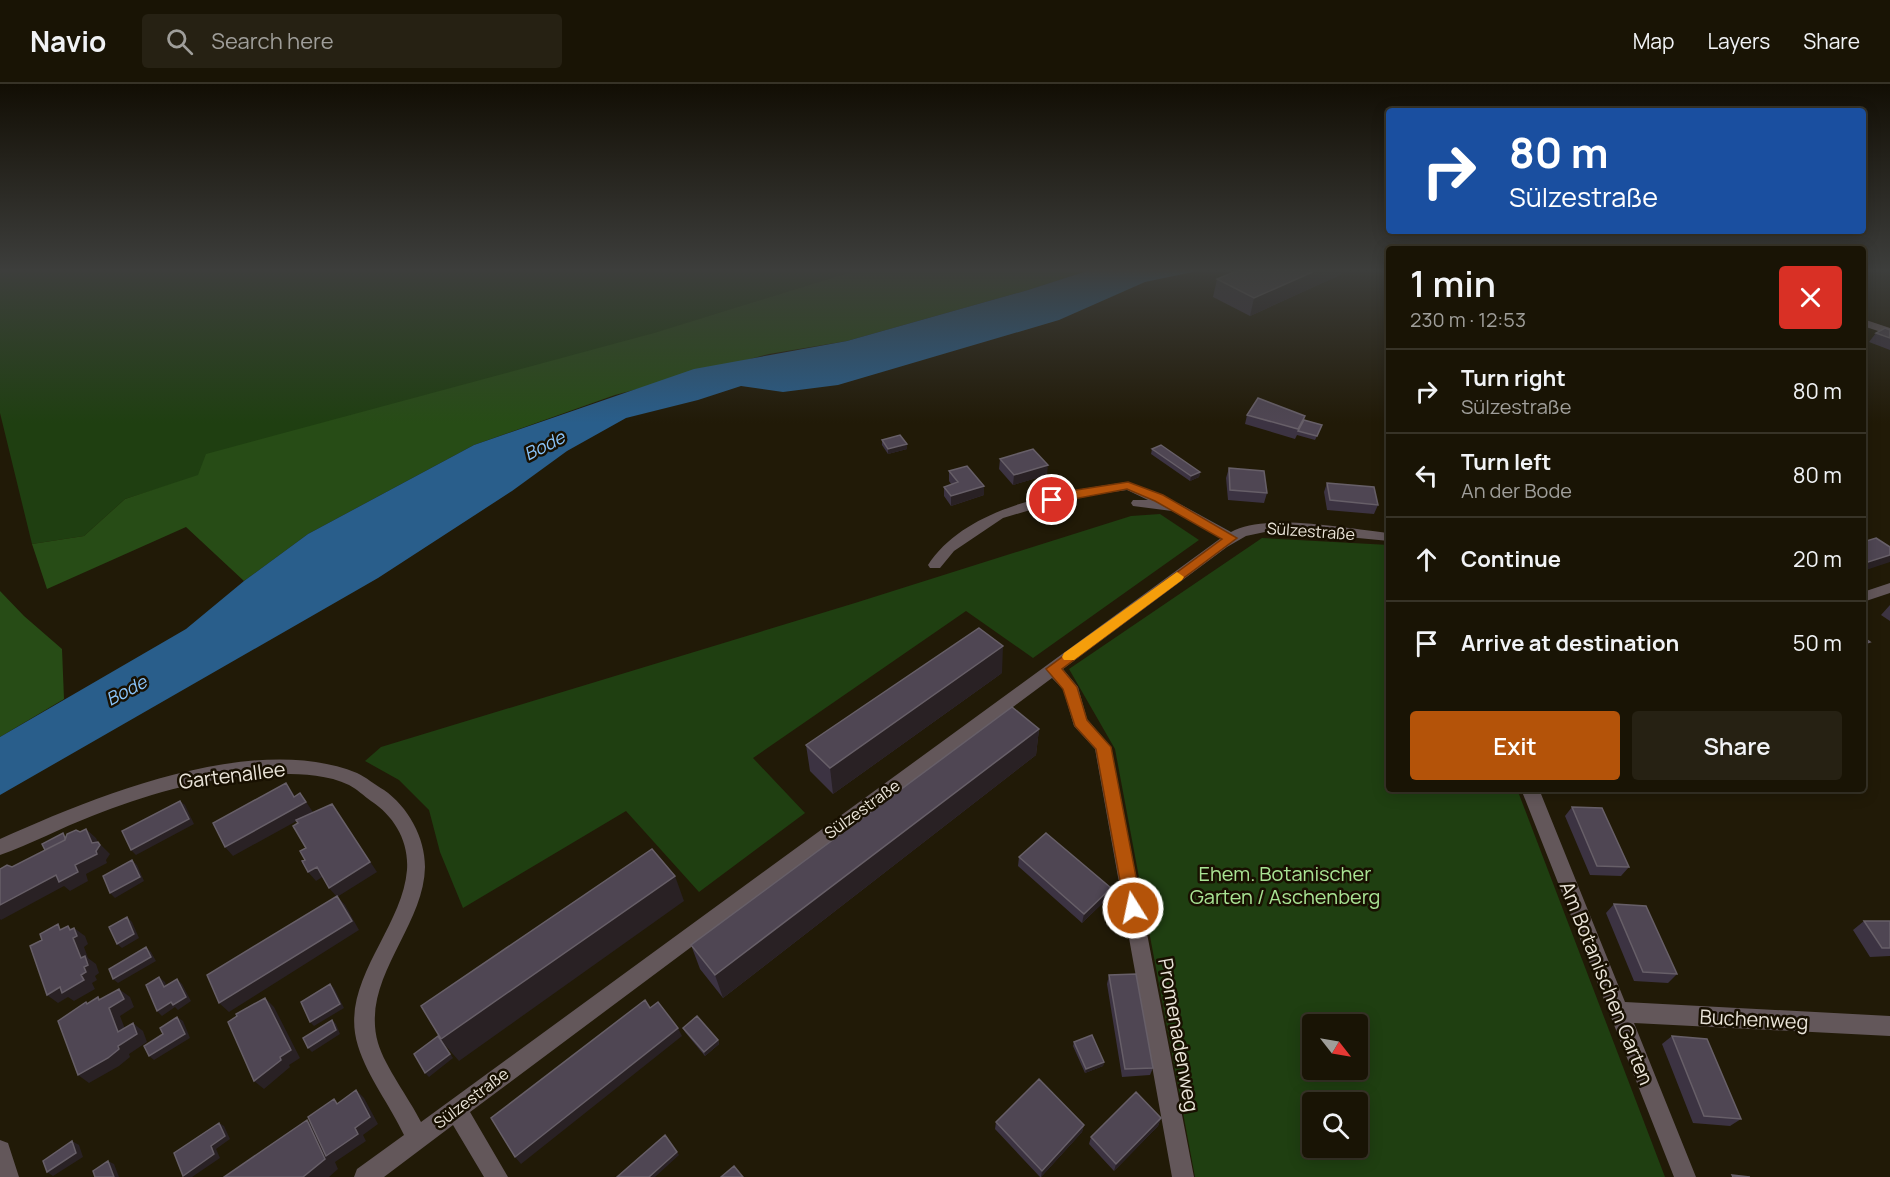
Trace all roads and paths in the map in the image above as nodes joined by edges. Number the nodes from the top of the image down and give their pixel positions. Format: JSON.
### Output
{"nodes":[{"id":1,"x":1866,"y":323,"type":"edge"},
{"id":2,"x":1890,"y":332,"type":"edge"},
{"id":3,"x":1138,"y":503,"type":"dead end"},
{"id":4,"x":1174,"y":507,"type":"junction"},
{"id":5,"x":1386,"y":537,"type":"edge"},
{"id":6,"x":1231,"y":538,"type":"junction"},
{"id":7,"x":935,"y":566,"type":"dead end"},
{"id":8,"x":1890,"y":588,"type":"edge"},
{"id":9,"x":1866,"y":596,"type":"edge"},
{"id":10,"x":1053,"y":669,"type":"junction"},
{"id":11,"x":1531,"y":792,"type":"edge"},
{"id":12,"x":0,"y":847,"type":"edge"},
{"id":13,"x":1618,"y":1012,"type":"junction"},
{"id":14,"x":1890,"y":1026,"type":"edge"},
{"id":15,"x":456,"y":1109,"type":"junction"},
{"id":16,"x":417,"y":1138,"type":"junction"},
{"id":17,"x":0,"y":1151,"type":"edge"},
{"id":18,"x":8,"y":1177,"type":"edge"},
{"id":19,"x":365,"y":1177,"type":"edge"},
{"id":20,"x":497,"y":1177,"type":"edge"},
{"id":21,"x":1183,"y":1177,"type":"edge"},
{"id":22,"x":1685,"y":1177,"type":"edge"}],
"edges":[{"from":1,"to":2,"type":"street"},
{"from":3,"to":4,"type":"street"},
{"from":4,"to":6,"type":"street"},
{"from":4,"to":7,"type":"street"},
{"from":5,"to":6,"type":"street","name":"Sülzestraße"},
{"from":6,"to":10,"type":"street","name":"Sülzestraße"},
{"from":8,"to":9,"type":"street"},
{"from":10,"to":15,"type":"street","name":"Sülzestraße"},
{"from":10,"to":21,"type":"street","name":"Promenadenweg"},
{"from":11,"to":13,"type":"street","name":"Am Botanischen Garten"},
{"from":12,"to":16,"type":"street","name":"Gartenallee"},
{"from":13,"to":14,"type":"street","name":"Buchenweg"},
{"from":13,"to":22,"type":"street","name":"Am Botanischen Garten"},
{"from":15,"to":16,"type":"street","name":"Sülzestraße"},
{"from":15,"to":20,"type":"street"},
{"from":16,"to":19,"type":"street","name":"Sülzestraße"},
{"from":17,"to":18,"type":"street"}]}
